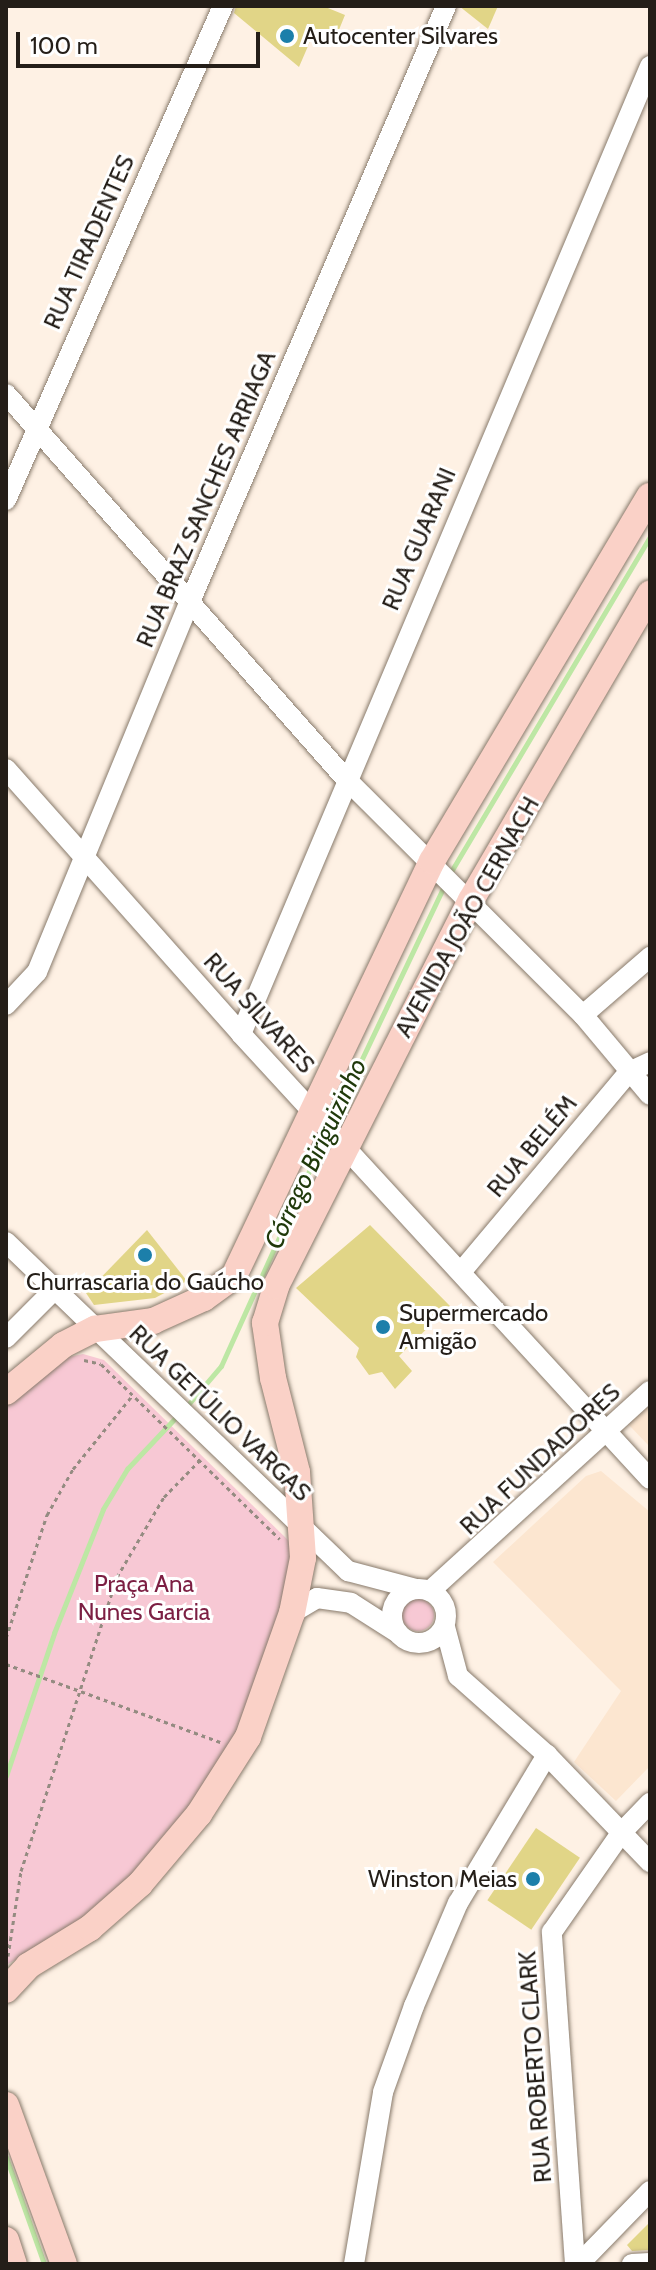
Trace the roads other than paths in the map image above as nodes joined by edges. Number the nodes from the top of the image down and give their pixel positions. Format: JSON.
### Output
{"nodes":[{"id":1,"x":223,"y":6,"type":"edge"},
{"id":2,"x":446,"y":6,"type":"edge"},
{"id":3,"x":650,"y":66,"type":"edge"},
{"id":4,"x":6,"y":394,"type":"edge"},
{"id":5,"x":35,"y":427,"type":"junction"},
{"id":6,"x":650,"y":496,"type":"edge"},
{"id":7,"x":6,"y":500,"type":"edge"},
{"id":8,"x":650,"y":594,"type":"edge"},
{"id":9,"x":189,"y":604,"type":"junction"},
{"id":10,"x":6,"y":769,"type":"edge"},
{"id":11,"x":345,"y":778,"type":"junction"},
{"id":12,"x":85,"y":858,"type":"junction"},
{"id":13,"x":436,"y":865,"type":"junction"},
{"id":14,"x":464,"y":893,"type":"junction"},
{"id":15,"x":650,"y":957,"type":"edge"},
{"id":16,"x":6,"y":1005,"type":"edge"},
{"id":17,"x":583,"y":1015,"type":"junction"},
{"id":18,"x":241,"y":1034,"type":"junction"},
{"id":19,"x":650,"y":1062,"type":"edge"},
{"id":20,"x":629,"y":1072,"type":"junction"},
{"id":21,"x":650,"y":1095,"type":"edge"},
{"id":22,"x":318,"y":1116,"type":"junction"},
{"id":23,"x":342,"y":1141,"type":"junction"},
{"id":24,"x":6,"y":1242,"type":"edge"},
{"id":25,"x":461,"y":1272,"type":"junction"},
{"id":26,"x":54,"y":1290,"type":"junction"},
{"id":27,"x":95,"y":1329,"type":"junction"},
{"id":28,"x":6,"y":1338,"type":"edge"},
{"id":29,"x":650,"y":1391,"type":"edge"},
{"id":30,"x":6,"y":1392,"type":"edge"},
{"id":31,"x":605,"y":1433,"type":"junction"},
{"id":32,"x":650,"y":1479,"type":"edge"},
{"id":33,"x":293,"y":1535,"type":"junction"},
{"id":34,"x":465,"y":1564,"type":"junction"},
{"id":35,"x":423,"y":1590,"type":"junction"},
{"id":36,"x":292,"y":1613,"type":"junction"},
{"id":37,"x":446,"y":1620,"type":"junction"},
{"id":38,"x":398,"y":1633,"type":"junction"},
{"id":39,"x":547,"y":1755,"type":"junction"},
{"id":40,"x":650,"y":1803,"type":"edge"},
{"id":41,"x":621,"y":1833,"type":"junction"},
{"id":42,"x":650,"y":1862,"type":"edge"},
{"id":43,"x":13,"y":1963,"type":"edge"},
{"id":44,"x":6,"y":1990,"type":"edge"},
{"id":45,"x":6,"y":2105,"type":"edge"},
{"id":46,"x":650,"y":2191,"type":"edge"},
{"id":47,"x":6,"y":2240,"type":"edge"},
{"id":48,"x":650,"y":2263,"type":"edge"},
{"id":49,"x":14,"y":2264,"type":"edge"},
{"id":50,"x":64,"y":2264,"type":"edge"},
{"id":51,"x":354,"y":2264,"type":"edge"},
{"id":52,"x":577,"y":2264,"type":"edge"},
{"id":53,"x":632,"y":2264,"type":"edge"}],
"edges":[{"from":1,"to":5,"type":"street","name":"RUA TIRADENTES"},
{"from":2,"to":9,"type":"street","name":"RUA BRAZ SANCHES ARRIAGA"},
{"from":3,"to":11,"type":"street","name":"RUA GUARANI"},
{"from":4,"to":5,"type":"street"},
{"from":5,"to":7,"type":"street","name":"RUA TIRADENTES"},
{"from":5,"to":9,"type":"street"},
{"from":6,"to":13,"type":"main road","name":"AVENIDA JOÃO CERNACH"},
{"from":8,"to":14,"type":"main road","name":"AVENIDA JOÃO CERNACH"},
{"from":9,"to":11,"type":"street"},
{"from":9,"to":12,"type":"street","name":"RUA BRAZ SANCHES ARRIAGA"},
{"from":10,"to":12,"type":"street","name":"RUA SILVARES"},
{"from":11,"to":13,"type":"street"},
{"from":11,"to":18,"type":"street","name":"RUA GUARANI"},
{"from":12,"to":16,"type":"street","name":"RUA BRAZ SANCHES ARRIAGA"},
{"from":12,"to":18,"type":"street","name":"RUA SILVARES"},
{"from":13,"to":14,"type":"street"},
{"from":13,"to":22,"type":"main road","name":"AVENIDA JOÃO CERNACH"},
{"from":14,"to":17,"type":"street"},
{"from":14,"to":23,"type":"main road","name":"AVENIDA JOÃO CERNACH"},
{"from":15,"to":17,"type":"street"},
{"from":17,"to":20,"type":"street"},
{"from":18,"to":22,"type":"street","name":"RUA SILVARES"},
{"from":19,"to":20,"type":"street","name":"RUA BELÉM"},
{"from":20,"to":21,"type":"street"},
{"from":20,"to":25,"type":"street","name":"RUA BELÉM"},
{"from":22,"to":23,"type":"street","name":"RUA SILVARES"},
{"from":22,"to":27,"type":"main road","name":"AVENIDA JOÃO CERNACH"},
{"from":23,"to":25,"type":"street","name":"RUA SILVARES"},
{"from":23,"to":33,"type":"main road","name":"AVENIDA JOÃO CERNACH"},
{"from":24,"to":26,"type":"street","name":"RUA GETÚLIO VARGAS"},
{"from":25,"to":31,"type":"street","name":"RUA SILVARES"},
{"from":26,"to":27,"type":"street","name":"RUA GETÚLIO VARGAS"},
{"from":26,"to":28,"type":"street"},
{"from":27,"to":30,"type":"main road","name":"AVENIDA JOÃO CERNACH"},
{"from":27,"to":33,"type":"street","name":"RUA GETÚLIO VARGAS"},
{"from":29,"to":31,"type":"street","name":"RUA FUNDADORES"},
{"from":31,"to":32,"type":"street","name":"RUA SILVARES"},
{"from":31,"to":34,"type":"street","name":"RUA FUNDADORES"},
{"from":33,"to":35,"type":"street","name":"RUA GETÚLIO VARGAS"},
{"from":33,"to":36,"type":"main road","name":"AVENIDA JOÃO CERNACH"},
{"from":34,"to":35,"type":"street","name":"RUA FUNDADORES"},
{"from":34,"to":37,"type":"street","name":"RUA FUNDADORES"},
{"from":35,"to":37,"type":"street"},
{"from":35,"to":38,"type":"street"},
{"from":36,"to":38,"type":"street"},
{"from":36,"to":43,"type":"main road","name":"AVENIDA JOÃO CERNACH"},
{"from":37,"to":38,"type":"street"},
{"from":37,"to":39,"type":"street"},
{"from":39,"to":41,"type":"street"},
{"from":39,"to":51,"type":"street"},
{"from":40,"to":41,"type":"street","name":"RUA ROBERTO CLARK"},
{"from":41,"to":42,"type":"street"},
{"from":41,"to":52,"type":"street","name":"RUA ROBERTO CLARK"},
{"from":43,"to":44,"type":"main road","name":"AVENIDA JOÃO CERNACH"},
{"from":45,"to":50,"type":"main road"},
{"from":46,"to":52,"type":"street"},
{"from":47,"to":49,"type":"main road"},
{"from":48,"to":53,"type":"street"}]}
